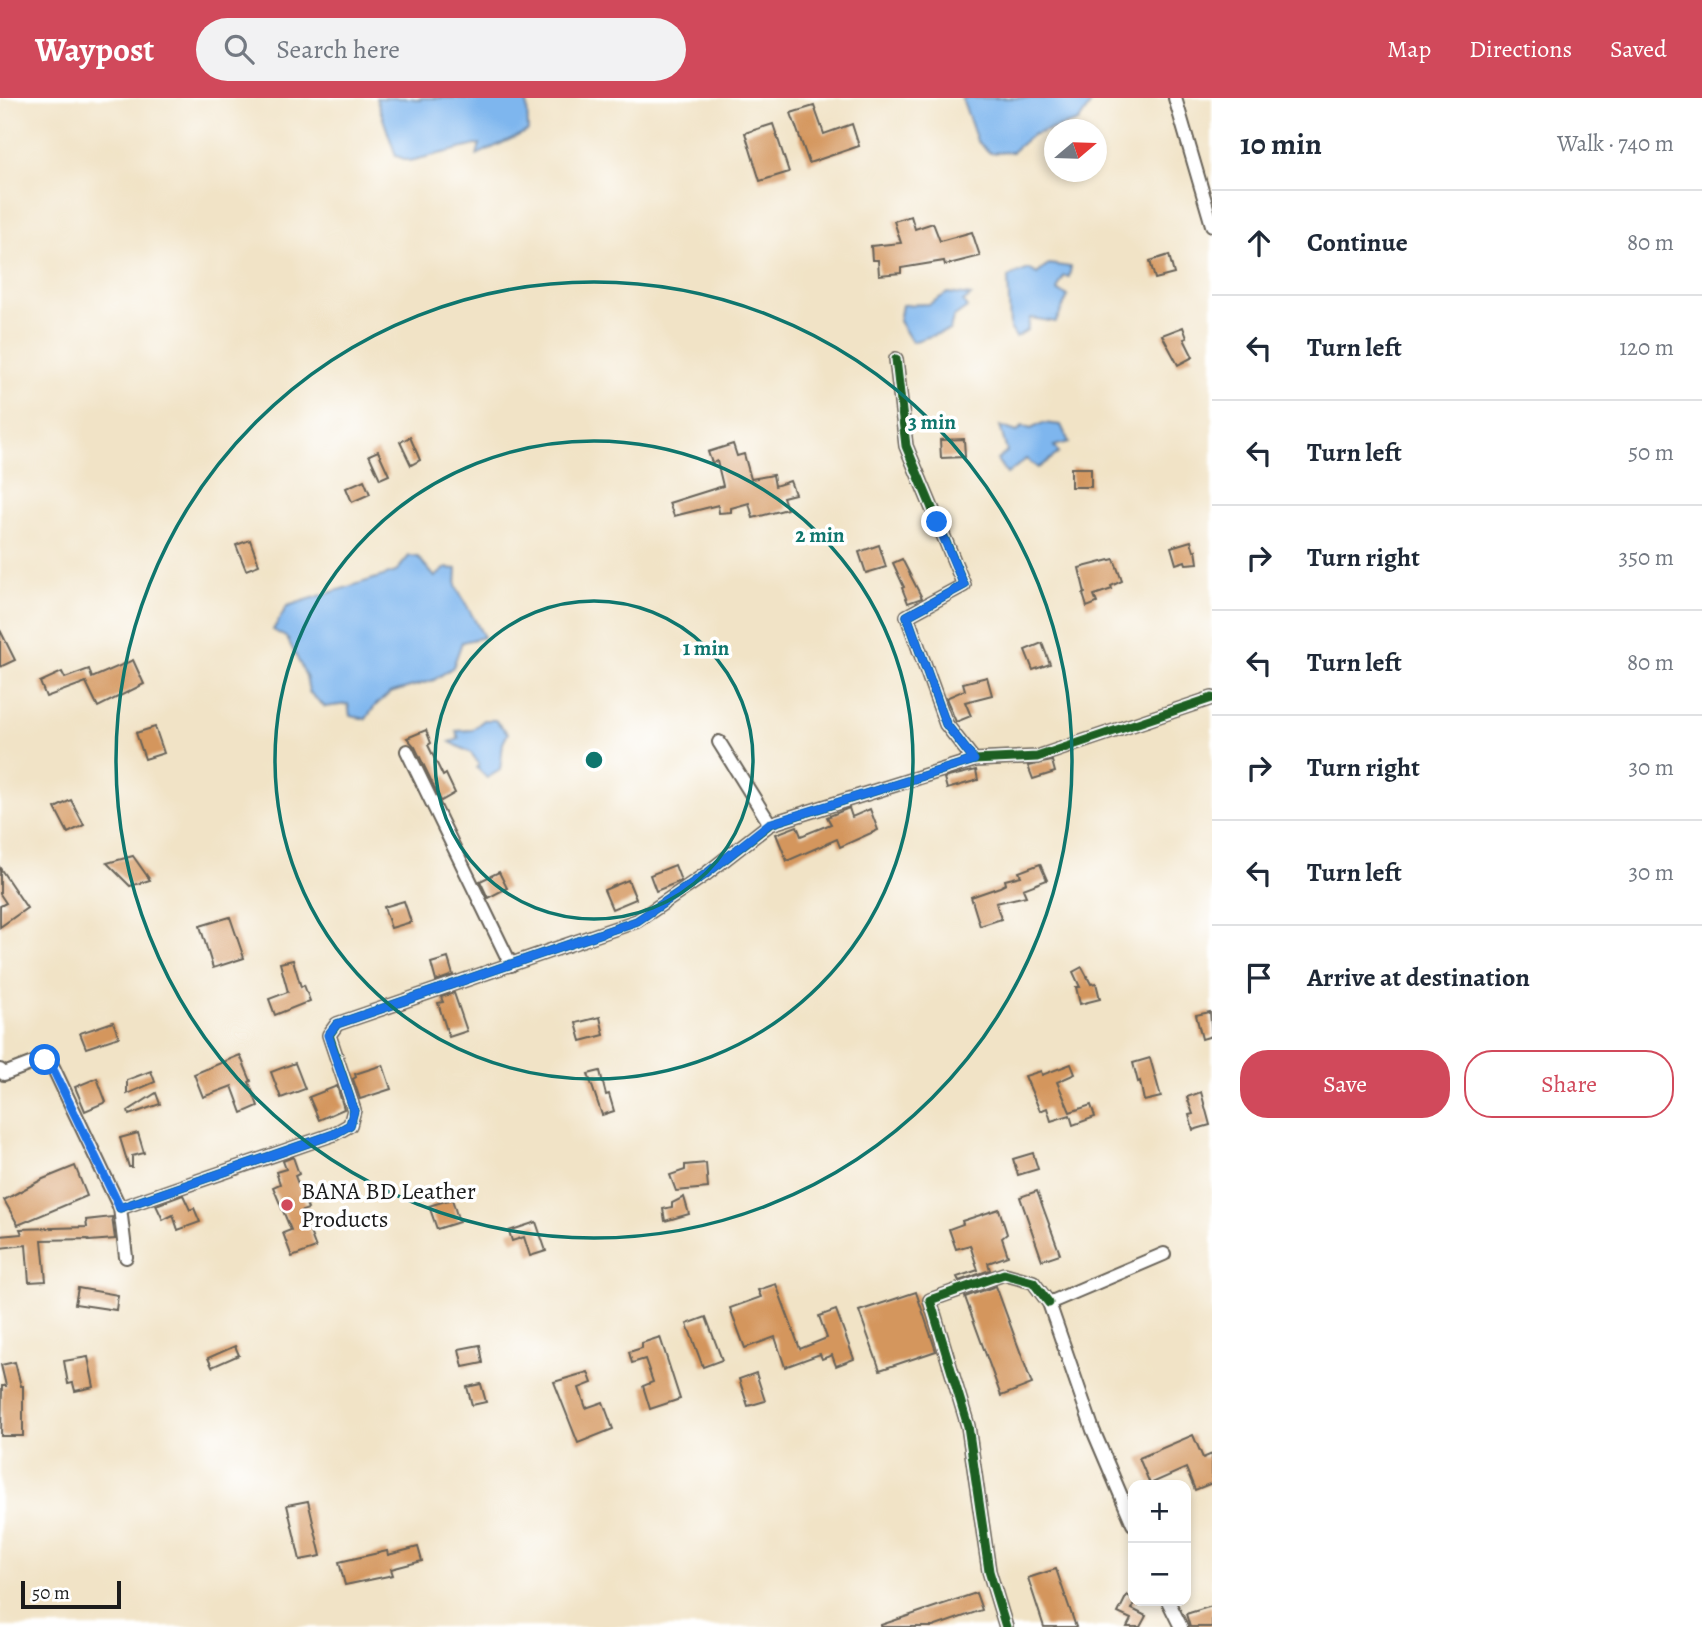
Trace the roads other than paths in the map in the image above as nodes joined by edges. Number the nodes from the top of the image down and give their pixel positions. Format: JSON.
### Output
{"nodes":[{"id":1,"x":1175,"y":98,"type":"edge"},
{"id":2,"x":1212,"y":225,"type":"edge"},
{"id":3,"x":896,"y":359,"type":"dead end"},
{"id":4,"x":1212,"y":698,"type":"edge"},
{"id":5,"x":719,"y":742,"type":"dead end"},
{"id":6,"x":407,"y":751,"type":"dead end"},
{"id":7,"x":974,"y":760,"type":"junction"},
{"id":8,"x":769,"y":824,"type":"junction"},
{"id":9,"x":511,"y":965,"type":"junction"},
{"id":10,"x":0,"y":1070,"type":"edge"},
{"id":11,"x":120,"y":1208,"type":"junction"},
{"id":12,"x":1164,"y":1254,"type":"dead end"},
{"id":13,"x":126,"y":1258,"type":"dead end"},
{"id":14,"x":1049,"y":1303,"type":"junction"},
{"id":15,"x":1128,"y":1512,"type":"edge"},
{"id":16,"x":1170,"y":1606,"type":"edge"},
{"id":17,"x":1006,"y":1627,"type":"edge"},
{"id":18,"x":1181,"y":1627,"type":"edge"}],
"edges":[{"from":1,"to":2,"type":"street"},
{"from":3,"to":7,"type":"street"},
{"from":4,"to":7,"type":"street"},
{"from":5,"to":8,"type":"street"},
{"from":6,"to":9,"type":"street"},
{"from":7,"to":8,"type":"street"},
{"from":8,"to":9,"type":"street"},
{"from":9,"to":11,"type":"street"},
{"from":10,"to":11,"type":"street"},
{"from":11,"to":13,"type":"street"},
{"from":12,"to":14,"type":"street"},
{"from":14,"to":15,"type":"street"},
{"from":14,"to":17,"type":"street"},
{"from":16,"to":18,"type":"street"}]}
